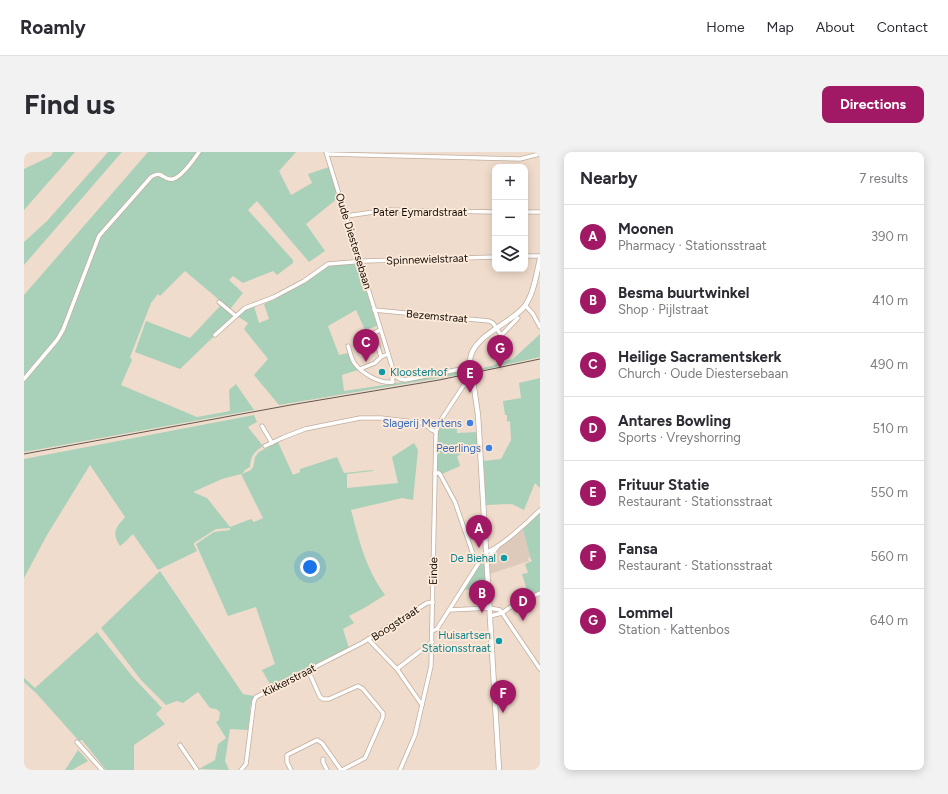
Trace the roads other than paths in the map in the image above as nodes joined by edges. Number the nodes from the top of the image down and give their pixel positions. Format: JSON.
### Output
{"nodes":[{"id":1,"x":200,"y":152,"type":"edge"},
{"id":2,"x":327,"y":153,"type":"edge"},
{"id":3,"x":462,"y":153,"type":"edge"},
{"id":4,"x":540,"y":154,"type":"edge"},
{"id":5,"x":462,"y":157,"type":"junction"},
{"id":6,"x":492,"y":212,"type":"edge"},
{"id":7,"x":528,"y":212,"type":"edge"},
{"id":8,"x":540,"y":212,"type":"edge"},
{"id":9,"x":346,"y":216,"type":"junction"},
{"id":10,"x":528,"y":256,"type":"edge"},
{"id":11,"x":540,"y":256,"type":"edge"},
{"id":12,"x":492,"y":257,"type":"edge"},
{"id":13,"x":540,"y":260,"type":"edge"},
{"id":14,"x":360,"y":261,"type":"junction"},
{"id":15,"x":219,"y":302,"type":"dead end"},
{"id":16,"x":525,"y":305,"type":"junction"},
{"id":17,"x":374,"y":310,"type":"junction"},
{"id":18,"x":236,"y":316,"type":"junction"},
{"id":19,"x":518,"y":318,"type":"dead end"},
{"id":20,"x":540,"y":327,"type":"edge"},
{"id":21,"x":497,"y":329,"type":"junction"},
{"id":22,"x":380,"y":330,"type":"junction"},
{"id":23,"x":502,"y":335,"type":"junction"},
{"id":24,"x":215,"y":336,"type":"dead end"},
{"id":25,"x":348,"y":346,"type":"dead end"},
{"id":26,"x":491,"y":346,"type":"dead end"},
{"id":27,"x":388,"y":354,"type":"junction"},
{"id":28,"x":381,"y":357,"type":"junction"},
{"id":29,"x":471,"y":367,"type":"junction"},
{"id":30,"x":360,"y":368,"type":"junction"},
{"id":31,"x":395,"y":376,"type":"junction"},
{"id":32,"x":24,"y":379,"type":"edge"},
{"id":33,"x":403,"y":380,"type":"junction"},
{"id":34,"x":473,"y":381,"type":"junction"},
{"id":35,"x":393,"y":382,"type":"junction"},
{"id":36,"x":262,"y":426,"type":"dead end"},
{"id":37,"x":436,"y":432,"type":"junction"},
{"id":38,"x":272,"y":443,"type":"junction"},
{"id":39,"x":265,"y":446,"type":"dead end"},
{"id":40,"x":435,"y":473,"type":"junction"},
{"id":41,"x":540,"y":510,"type":"edge"},
{"id":42,"x":498,"y":546,"type":"junction"},
{"id":43,"x":486,"y":552,"type":"junction"},
{"id":44,"x":487,"y":559,"type":"junction"},
{"id":45,"x":480,"y":561,"type":"junction"},
{"id":46,"x":540,"y":593,"type":"edge"},
{"id":47,"x":433,"y":602,"type":"junction"},
{"id":48,"x":490,"y":608,"type":"junction"},
{"id":49,"x":449,"y":610,"type":"junction"},
{"id":50,"x":502,"y":613,"type":"junction"},
{"id":51,"x":490,"y":616,"type":"junction"},
{"id":52,"x":432,"y":631,"type":"junction"},
{"id":53,"x":368,"y":639,"type":"junction"},
{"id":54,"x":432,"y":642,"type":"junction"},
{"id":55,"x":397,"y":669,"type":"junction"},
{"id":56,"x":540,"y":669,"type":"edge"},
{"id":57,"x":308,"y":670,"type":"junction"},
{"id":58,"x":422,"y":705,"type":"junction"},
{"id":59,"x":77,"y":742,"type":"dead end"},
{"id":60,"x":180,"y":745,"type":"dead end"},
{"id":61,"x":323,"y":759,"type":"dead end"},
{"id":62,"x":102,"y":770,"type":"edge"},
{"id":63,"x":197,"y":770,"type":"edge"},
{"id":64,"x":240,"y":770,"type":"edge"},
{"id":65,"x":291,"y":770,"type":"edge"},
{"id":66,"x":327,"y":770,"type":"edge"},
{"id":67,"x":341,"y":770,"type":"edge"},
{"id":68,"x":400,"y":770,"type":"edge"},
{"id":69,"x":499,"y":770,"type":"edge"}],
"edges":[{"from":1,"to":32,"type":"street"},
{"from":2,"to":5,"type":"street"},
{"from":2,"to":9,"type":"street","name":"Oude Diestersebaan"},
{"from":3,"to":5,"type":"street"},
{"from":4,"to":5,"type":"street"},
{"from":6,"to":9,"type":"street","name":"Pater Eymardstraat"},
{"from":7,"to":8,"type":"street"},
{"from":9,"to":14,"type":"street","name":"Oude Diestersebaan"},
{"from":10,"to":11,"type":"street"},
{"from":12,"to":14,"type":"street","name":"Spinnewielstraat"},
{"from":13,"to":16,"type":"main road"},
{"from":14,"to":17,"type":"street","name":"Oude Diestersebaan"},
{"from":14,"to":18,"type":"street","name":"Spinnewielstraat"},
{"from":15,"to":18,"type":"street"},
{"from":16,"to":20,"type":"street"},
{"from":16,"to":21,"type":"main road"},
{"from":17,"to":21,"type":"street","name":"Bezemstraat"},
{"from":17,"to":22,"type":"street","name":"Oude Diestersebaan"},
{"from":18,"to":24,"type":"street","name":"Spinnewielstraat"},
{"from":19,"to":23,"type":"street"},
{"from":21,"to":23,"type":"street"},
{"from":21,"to":29,"type":"main road"},
{"from":22,"to":27,"type":"street","name":"Oude Diestersebaan"},
{"from":22,"to":28,"type":"street","name":"Oude Diestersebaan"},
{"from":23,"to":26,"type":"street"},
{"from":25,"to":30,"type":"street"},
{"from":27,"to":28,"type":"street"},
{"from":27,"to":31,"type":"street","name":"Oude Diestersebaan"},
{"from":28,"to":30,"type":"street"},
{"from":29,"to":33,"type":"street"},
{"from":29,"to":34,"type":"main road"},
{"from":30,"to":35,"type":"street"},
{"from":31,"to":33,"type":"street"},
{"from":31,"to":35,"type":"street"},
{"from":33,"to":35,"type":"street"},
{"from":34,"to":37,"type":"street","name":"Einde"},
{"from":34,"to":43,"type":"main road"},
{"from":36,"to":38,"type":"street"},
{"from":37,"to":38,"type":"street"},
{"from":37,"to":40,"type":"street","name":"Einde"},
{"from":38,"to":39,"type":"street"},
{"from":40,"to":45,"type":"street"},
{"from":40,"to":47,"type":"street","name":"Einde"},
{"from":41,"to":42,"type":"street"},
{"from":42,"to":43,"type":"street"},
{"from":42,"to":44,"type":"street"},
{"from":43,"to":44,"type":"main road"},
{"from":44,"to":45,"type":"street"},
{"from":44,"to":48,"type":"main road"},
{"from":45,"to":49,"type":"street"},
{"from":46,"to":50,"type":"street"},
{"from":47,"to":52,"type":"street","name":"Einde"},
{"from":47,"to":53,"type":"street","name":"Boogstraat"},
{"from":48,"to":49,"type":"street"},
{"from":48,"to":50,"type":"street"},
{"from":48,"to":51,"type":"main road"},
{"from":49,"to":52,"type":"street"},
{"from":50,"to":51,"type":"street"},
{"from":50,"to":56,"type":"street"},
{"from":51,"to":69,"type":"main road"},
{"from":52,"to":54,"type":"street","name":"Einde"},
{"from":53,"to":55,"type":"street","name":"Boogstraat"},
{"from":53,"to":57,"type":"street","name":"Kikkerstraat"},
{"from":54,"to":55,"type":"street"},
{"from":54,"to":58,"type":"street","name":"Einde"},
{"from":55,"to":58,"type":"street","name":"Boogstraat"},
{"from":57,"to":64,"type":"street","name":"Kikkerstraat"},
{"from":57,"to":67,"type":"street"},
{"from":58,"to":68,"type":"street","name":"Einde"},
{"from":59,"to":62,"type":"street"},
{"from":60,"to":63,"type":"street"},
{"from":61,"to":66,"type":"street"},
{"from":65,"to":67,"type":"street"}]}
